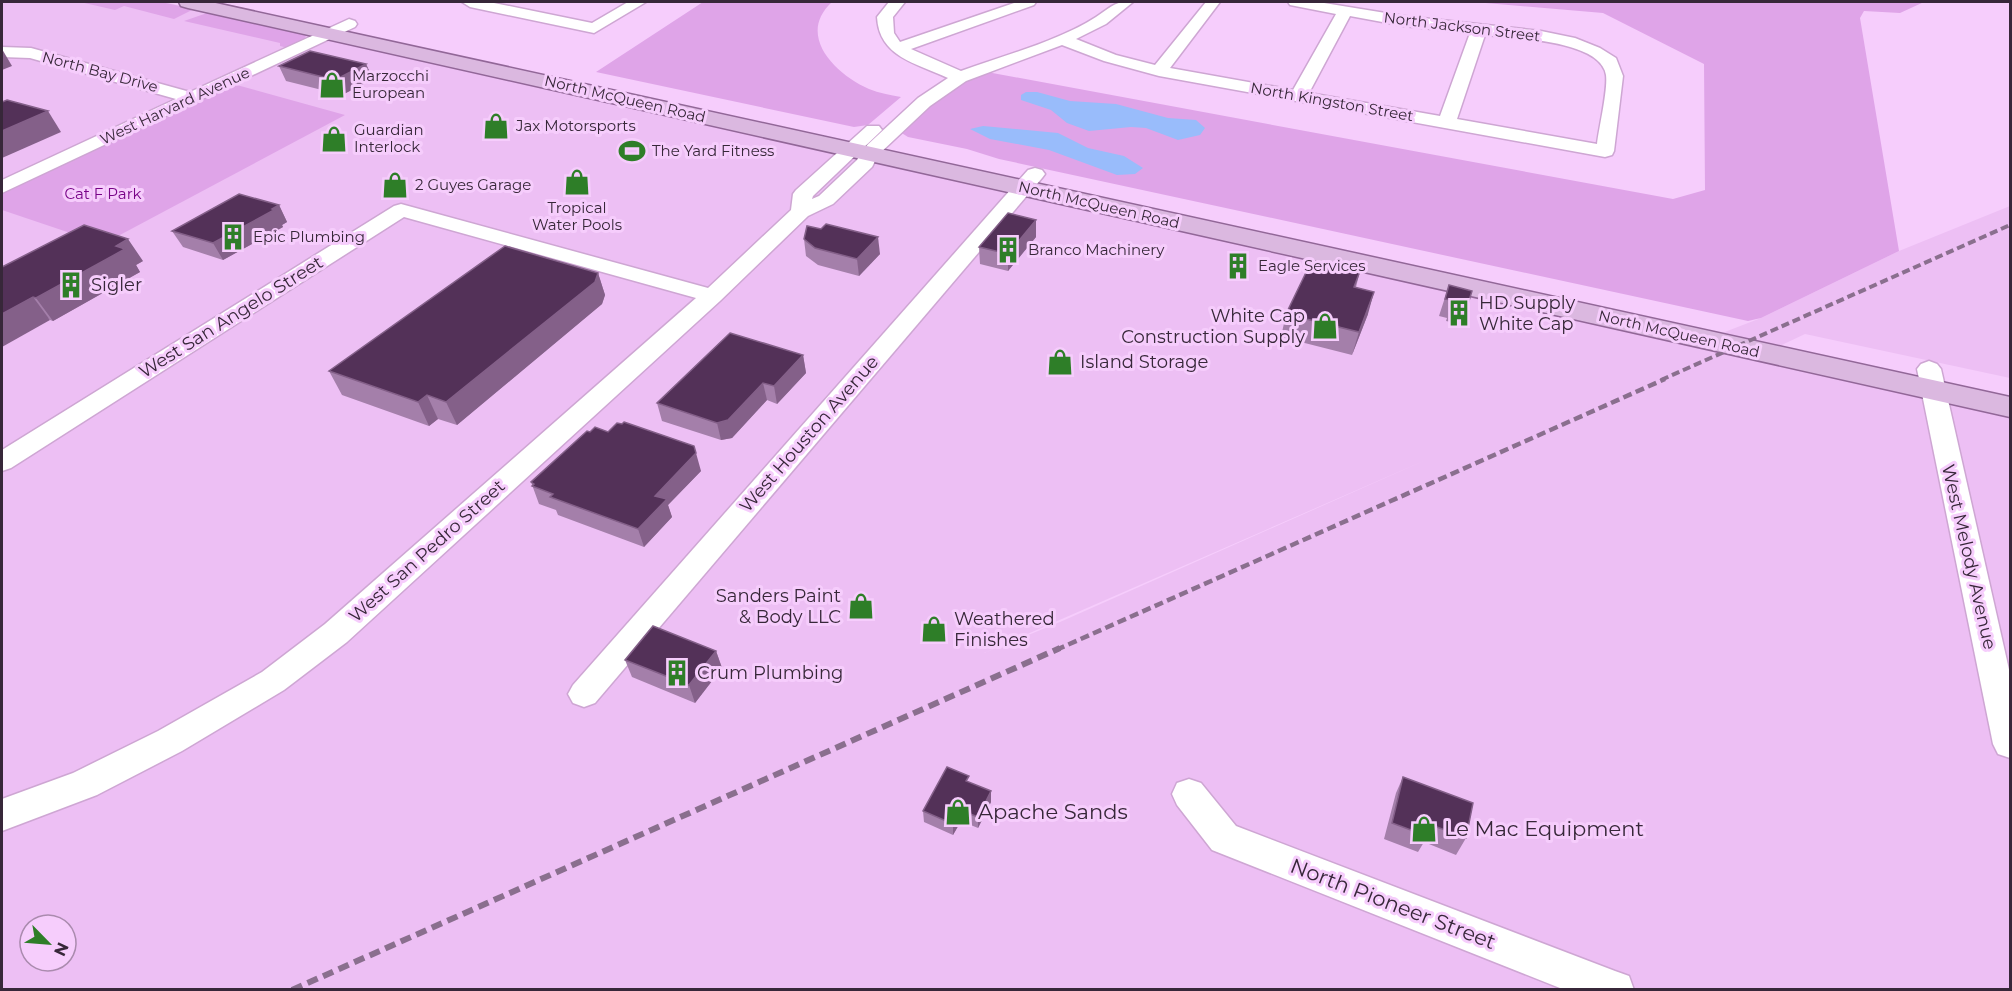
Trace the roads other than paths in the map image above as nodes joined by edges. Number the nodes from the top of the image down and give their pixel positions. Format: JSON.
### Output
{"nodes":[{"id":1,"x":188,"y":2,"type":"edge"},
{"id":2,"x":245,"y":2,"type":"edge"},
{"id":3,"x":470,"y":2,"type":"edge"},
{"id":4,"x":638,"y":2,"type":"edge"},
{"id":5,"x":897,"y":2,"type":"edge"},
{"id":6,"x":1029,"y":2,"type":"edge"},
{"id":7,"x":1125,"y":2,"type":"edge"},
{"id":8,"x":1213,"y":2,"type":"edge"},
{"id":9,"x":1295,"y":2,"type":"edge"},
{"id":10,"x":494,"y":4,"type":"edge"},
{"id":11,"x":1345,"y":11,"type":"junction"},
{"id":12,"x":349,"y":24,"type":"junction"},
{"id":13,"x":1479,"y":29,"type":"junction"},
{"id":14,"x":330,"y":33,"type":"junction"},
{"id":15,"x":1062,"y":39,"type":"junction"},
{"id":16,"x":897,"y":48,"type":"junction"},
{"id":17,"x":4,"y":52,"type":"edge"},
{"id":18,"x":1160,"y":71,"type":"junction"},
{"id":19,"x":960,"y":77,"type":"junction"},
{"id":20,"x":1298,"y":96,"type":"junction"},
{"id":21,"x":193,"y":98,"type":"junction"},
{"id":22,"x":1448,"y":122,"type":"junction"},
{"id":23,"x":867,"y":145,"type":"junction"},
{"id":24,"x":1605,"y":151,"type":"joint"},
{"id":25,"x":1029,"y":181,"type":"junction"},
{"id":26,"x":2,"y":187,"type":"edge"},
{"id":27,"x":712,"y":296,"type":"junction"},
{"id":28,"x":1930,"y":379,"type":"junction"},
{"id":29,"x":2010,"y":387,"type":"edge"},
{"id":30,"x":2010,"y":407,"type":"edge"},
{"id":31,"x":2,"y":462,"type":"edge"},
{"id":32,"x":584,"y":694,"type":"dead end"},
{"id":33,"x":2010,"y":744,"type":"edge"},
{"id":34,"x":1189,"y":794,"type":"dead end"},
{"id":35,"x":2,"y":815,"type":"edge"},
{"id":36,"x":1615,"y":990,"type":"edge"}],
"edges":[{"from":1,"to":14,"type":"main road","name":"North McQueen Road"},
{"from":2,"to":12,"type":"main road","name":"North McQueen Road"},
{"from":3,"to":10,"type":"street"},
{"from":4,"to":10,"type":"street"},
{"from":5,"to":16,"type":"street"},
{"from":6,"to":16,"type":"street"},
{"from":7,"to":15,"type":"street","name":"West San Pedro Street"},
{"from":8,"to":18,"type":"street"},
{"from":9,"to":11,"type":"street","name":"North Jackson Street"},
{"from":11,"to":13,"type":"street","name":"North Jackson Street"},
{"from":11,"to":20,"type":"street"},
{"from":12,"to":14,"type":"street","name":"West Harvard Avenue"},
{"from":12,"to":23,"type":"main road","name":"North McQueen Road"},
{"from":13,"to":22,"type":"street"},
{"from":13,"to":24,"type":"street","name":"North Jackson Street"},
{"from":14,"to":21,"type":"street","name":"West Harvard Avenue"},
{"from":14,"to":23,"type":"main road","name":"North McQueen Road"},
{"from":15,"to":18,"type":"street","name":"North Kingston Street"},
{"from":15,"to":19,"type":"street","name":"West San Pedro Street"},
{"from":16,"to":19,"type":"street"},
{"from":17,"to":21,"type":"street","name":"North Bay Drive"},
{"from":18,"to":20,"type":"street","name":"North Kingston Street"},
{"from":19,"to":23,"type":"street","name":"West San Pedro Street"},
{"from":20,"to":22,"type":"street","name":"North Kingston Street"},
{"from":21,"to":26,"type":"street","name":"West Harvard Avenue"},
{"from":22,"to":24,"type":"street","name":"North Kingston Street"},
{"from":23,"to":25,"type":"main road","name":"North McQueen Road"},
{"from":23,"to":27,"type":"street","name":"West San Pedro Street"},
{"from":25,"to":28,"type":"main road","name":"North McQueen Road"},
{"from":25,"to":32,"type":"street","name":"West Houston Avenue"},
{"from":27,"to":31,"type":"street","name":"West San Angelo Street"},
{"from":27,"to":35,"type":"street","name":"West San Pedro Street"},
{"from":28,"to":29,"type":"main road","name":"North McQueen Road"},
{"from":28,"to":30,"type":"main road","name":"North McQueen Road"},
{"from":28,"to":33,"type":"street","name":"West Melody Avenue"},
{"from":34,"to":36,"type":"street","name":"North Pioneer Street"}]}
